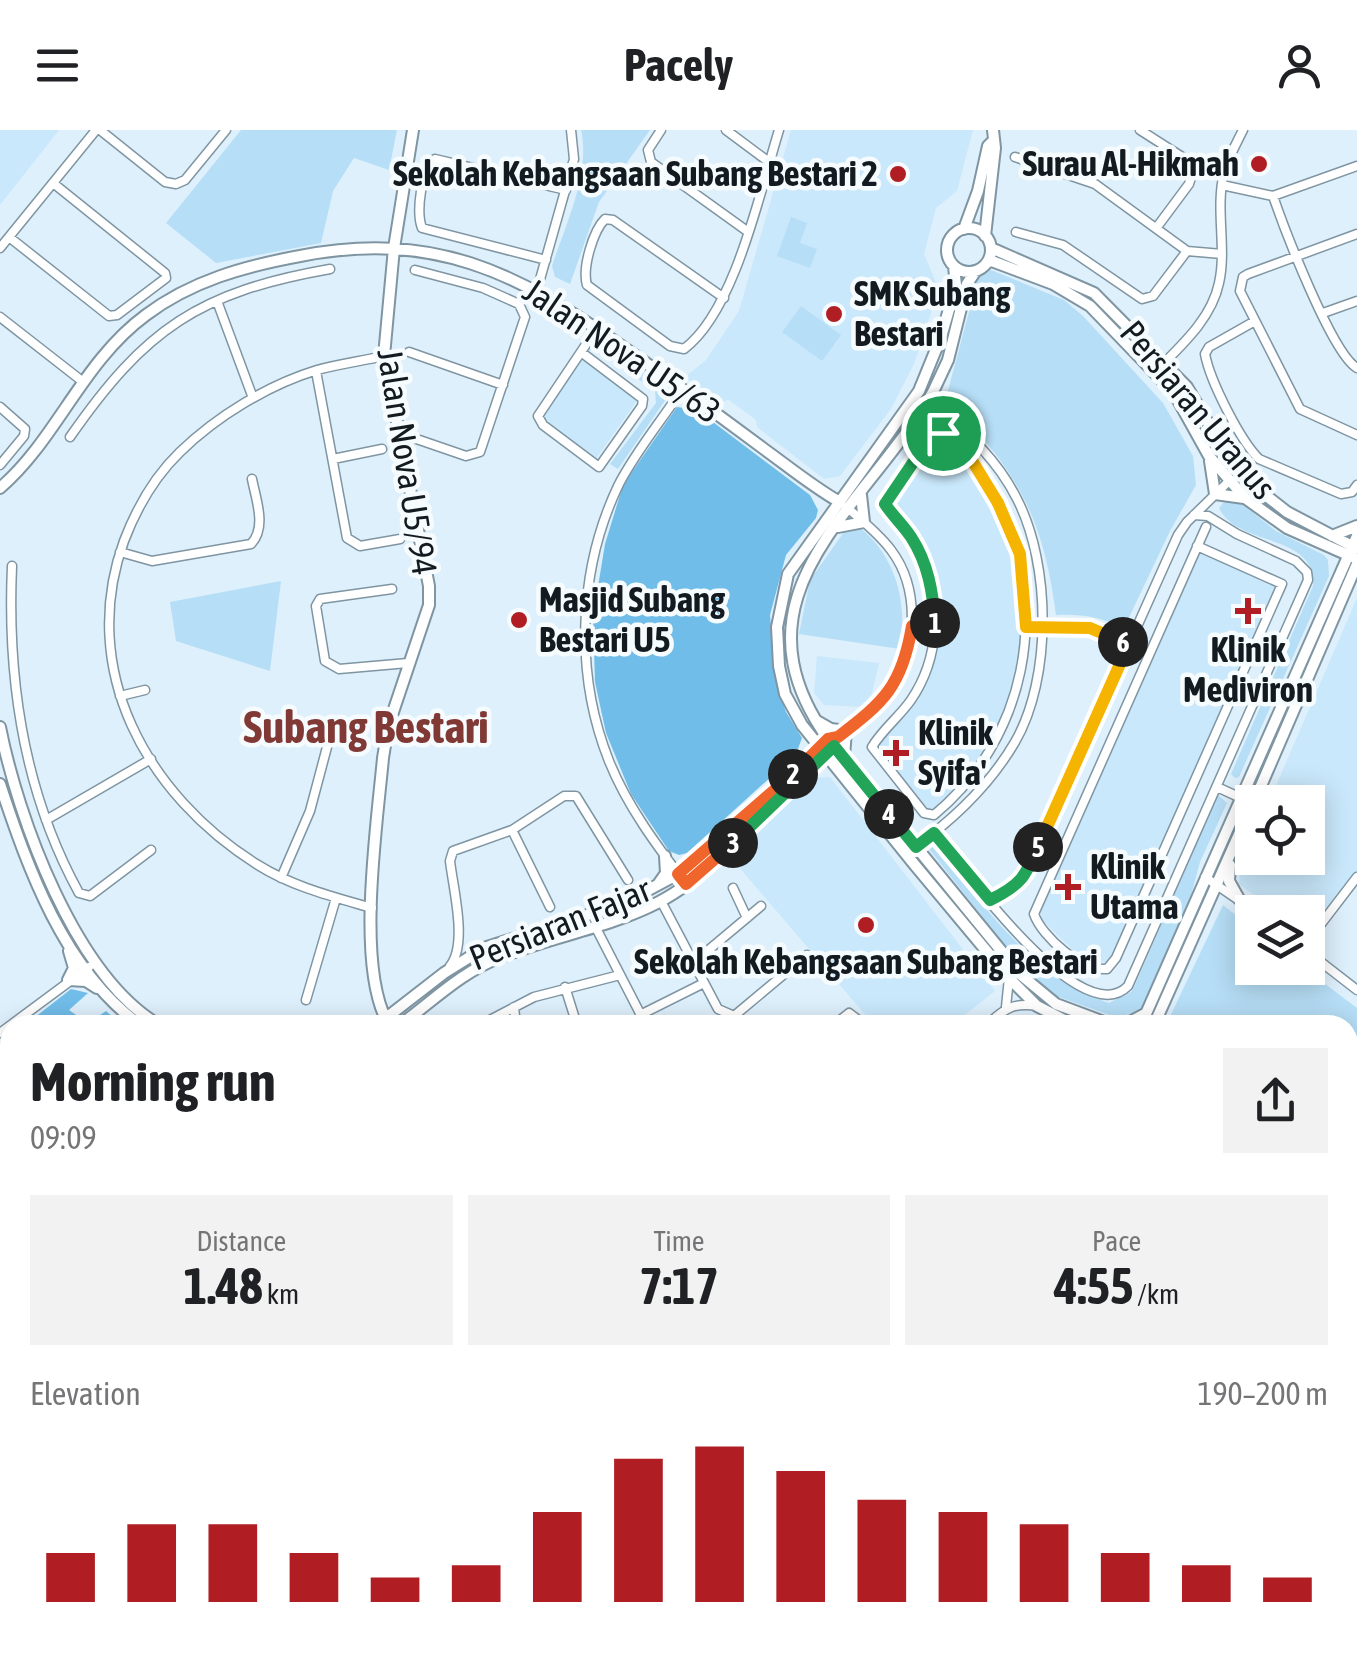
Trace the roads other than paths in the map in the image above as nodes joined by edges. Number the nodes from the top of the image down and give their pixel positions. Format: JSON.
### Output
{"nodes":[{"id":1,"x":98,"y":130,"type":"edge"},
{"id":2,"x":209,"y":130,"type":"edge"},
{"id":3,"x":413,"y":130,"type":"edge"},
{"id":4,"x":571,"y":130,"type":"edge"},
{"id":5,"x":661,"y":130,"type":"edge"},
{"id":6,"x":726,"y":130,"type":"edge"},
{"id":7,"x":779,"y":130,"type":"edge"},
{"id":8,"x":1140,"y":130,"type":"edge"},
{"id":9,"x":1243,"y":130,"type":"edge"},
{"id":10,"x":222,"y":134,"type":"edge"},
{"id":11,"x":993,"y":136,"type":"edge"},
{"id":12,"x":1015,"y":157,"type":"dead end"},
{"id":13,"x":769,"y":162,"type":"junction"},
{"id":14,"x":1357,"y":166,"type":"edge"},
{"id":15,"x":53,"y":183,"type":"junction"},
{"id":16,"x":1222,"y":185,"type":"junction"},
{"id":17,"x":566,"y":190,"type":"junction"},
{"id":18,"x":1273,"y":196,"type":"junction"},
{"id":19,"x":396,"y":224,"type":"junction"},
{"id":20,"x":1157,"y":228,"type":"junction"},
{"id":21,"x":964,"y":229,"type":"junction"},
{"id":22,"x":747,"y":231,"type":"junction"},
{"id":23,"x":1016,"y":232,"type":"dead end"},
{"id":24,"x":1357,"y":234,"type":"edge"},
{"id":25,"x":985,"y":236,"type":"junction"},
{"id":26,"x":9,"y":237,"type":"junction"},
{"id":27,"x":370,"y":246,"type":"junction"},
{"id":28,"x":0,"y":248,"type":"edge"},
{"id":29,"x":394,"y":248,"type":"junction"},
{"id":30,"x":422,"y":251,"type":"junction"},
{"id":31,"x":1187,"y":251,"type":"junction"},
{"id":32,"x":990,"y":254,"type":"junction"},
{"id":33,"x":1222,"y":254,"type":"junction"},
{"id":34,"x":1296,"y":258,"type":"junction"},
{"id":35,"x":546,"y":260,"type":"junction"},
{"id":36,"x":954,"y":267,"type":"junction"},
{"id":37,"x":330,"y":269,"type":"dead end"},
{"id":38,"x":391,"y":270,"type":"junction"},
{"id":39,"x":415,"y":270,"type":"dead end"},
{"id":40,"x":975,"y":272,"type":"junction"},
{"id":41,"x":536,"y":290,"type":"junction"},
{"id":42,"x":724,"y":298,"type":"junction"},
{"id":43,"x":217,"y":301,"type":"junction"},
{"id":44,"x":1357,"y":301,"type":"edge"},
{"id":45,"x":1323,"y":313,"type":"junction"},
{"id":46,"x":0,"y":317,"type":"edge"},
{"id":47,"x":1254,"y":321,"type":"junction"},
{"id":48,"x":597,"y":328,"type":"junction"},
{"id":49,"x":409,"y":352,"type":"dead end"},
{"id":50,"x":581,"y":352,"type":"junction"},
{"id":51,"x":384,"y":356,"type":"junction"},
{"id":52,"x":1165,"y":362,"type":"junction"},
{"id":53,"x":1357,"y":368,"type":"edge"},
{"id":54,"x":316,"y":371,"type":"junction"},
{"id":55,"x":1155,"y":371,"type":"junction"},
{"id":56,"x":82,"y":380,"type":"junction"},
{"id":57,"x":503,"y":385,"type":"junction"},
{"id":58,"x":683,"y":388,"type":"junction"},
{"id":59,"x":934,"y":392,"type":"junction"},
{"id":60,"x":253,"y":398,"type":"junction"},
{"id":61,"x":0,"y":407,"type":"edge"},
{"id":62,"x":946,"y":415,"type":"junction"},
{"id":63,"x":917,"y":419,"type":"junction"},
{"id":64,"x":398,"y":433,"type":"junction"},
{"id":65,"x":1357,"y":435,"type":"edge"},
{"id":66,"x":70,"y":436,"type":"dead end"},
{"id":67,"x":382,"y":449,"type":"dead end"},
{"id":68,"x":1224,"y":450,"type":"junction"},
{"id":69,"x":1209,"y":456,"type":"junction"},
{"id":70,"x":333,"y":460,"type":"junction"},
{"id":71,"x":0,"y":465,"type":"edge"},
{"id":72,"x":252,"y":479,"type":"dead end"},
{"id":73,"x":1229,"y":481,"type":"junction"},
{"id":74,"x":852,"y":484,"type":"junction"},
{"id":75,"x":1357,"y":485,"type":"edge"},
{"id":76,"x":0,"y":488,"type":"edge"},
{"id":77,"x":818,"y":490,"type":"junction"},
{"id":78,"x":861,"y":494,"type":"junction"},
{"id":79,"x":1215,"y":494,"type":"junction"},
{"id":80,"x":1245,"y":498,"type":"junction"},
{"id":81,"x":838,"y":501,"type":"junction"},
{"id":82,"x":849,"y":510,"type":"junction"},
{"id":83,"x":1194,"y":516,"type":"junction"},
{"id":84,"x":1219,"y":521,"type":"junction"},
{"id":85,"x":822,"y":522,"type":"junction"},
{"id":86,"x":864,"y":522,"type":"junction"},
{"id":87,"x":1357,"y":526,"type":"edge"},
{"id":88,"x":1206,"y":527,"type":"dead end"},
{"id":89,"x":836,"y":528,"type":"junction"},
{"id":90,"x":400,"y":538,"type":"dead end"},
{"id":91,"x":1328,"y":541,"type":"junction"},
{"id":92,"x":1197,"y":546,"type":"junction"},
{"id":93,"x":120,"y":552,"type":"junction"},
{"id":94,"x":1355,"y":552,"type":"edge"},
{"id":95,"x":12,"y":566,"type":"dead end"},
{"id":96,"x":1357,"y":580,"type":"edge"},
{"id":97,"x":392,"y":588,"type":"dead end"},
{"id":98,"x":1338,"y":592,"type":"junction"},
{"id":99,"x":912,"y":626,"type":"junction"},
{"id":100,"x":1043,"y":626,"type":"junction"},
{"id":101,"x":1026,"y":627,"type":"junction"},
{"id":102,"x":936,"y":628,"type":"junction"},
{"id":103,"x":1129,"y":644,"type":"junction"},
{"id":104,"x":408,"y":663,"type":"junction"},
{"id":105,"x":1240,"y":680,"type":"junction"},
{"id":106,"x":145,"y":690,"type":"dead end"},
{"id":107,"x":1261,"y":690,"type":"junction"},
{"id":108,"x":120,"y":696,"type":"junction"},
{"id":109,"x":816,"y":720,"type":"junction"},
{"id":110,"x":0,"y":727,"type":"edge"},
{"id":111,"x":1090,"y":729,"type":"junction"},
{"id":112,"x":331,"y":732,"type":"dead end"},
{"id":113,"x":810,"y":736,"type":"junction"},
{"id":114,"x":1110,"y":738,"type":"junction"},
{"id":115,"x":832,"y":742,"type":"junction"},
{"id":116,"x":151,"y":758,"type":"junction"},
{"id":117,"x":844,"y":758,"type":"junction"},
{"id":118,"x":807,"y":766,"type":"junction"},
{"id":119,"x":834,"y":766,"type":"junction"},
{"id":120,"x":0,"y":784,"type":"edge"},
{"id":121,"x":1247,"y":785,"type":"edge"},
{"id":122,"x":1261,"y":785,"type":"edge"},
{"id":123,"x":1217,"y":787,"type":"junction"},
{"id":124,"x":1235,"y":795,"type":"edge"},
{"id":125,"x":1235,"y":811,"type":"edge"},
{"id":126,"x":46,"y":820,"type":"junction"},
{"id":127,"x":512,"y":830,"type":"junction"},
{"id":128,"x":934,"y":833,"type":"junction"},
{"id":129,"x":1235,"y":843,"type":"edge"},
{"id":130,"x":916,"y":847,"type":"junction"},
{"id":131,"x":1232,"y":849,"type":"junction"},
{"id":132,"x":151,"y":850,"type":"dead end"},
{"id":133,"x":665,"y":856,"type":"junction"},
{"id":134,"x":696,"y":862,"type":"junction"},
{"id":135,"x":1154,"y":872,"type":"junction"},
{"id":136,"x":1205,"y":877,"type":"junction"},
{"id":137,"x":1357,"y":877,"type":"edge"},
{"id":138,"x":282,"y":878,"type":"junction"},
{"id":139,"x":682,"y":879,"type":"junction"},
{"id":140,"x":628,"y":880,"type":"dead end"},
{"id":141,"x":1175,"y":882,"type":"junction"},
{"id":142,"x":1217,"y":883,"type":"junction"},
{"id":143,"x":656,"y":888,"type":"junction"},
{"id":144,"x":733,"y":888,"type":"dead end"},
{"id":145,"x":1237,"y":895,"type":"edge"},
{"id":146,"x":1235,"y":896,"type":"edge"},
{"id":147,"x":336,"y":898,"type":"junction"},
{"id":148,"x":1235,"y":898,"type":"edge"},
{"id":149,"x":990,"y":900,"type":"junction"},
{"id":150,"x":661,"y":901,"type":"junction"},
{"id":151,"x":762,"y":906,"type":"dead end"},
{"id":152,"x":550,"y":907,"type":"dead end"},
{"id":153,"x":372,"y":908,"type":"junction"},
{"id":154,"x":1206,"y":910,"type":"junction"},
{"id":155,"x":747,"y":918,"type":"junction"},
{"id":156,"x":1325,"y":919,"type":"edge"},
{"id":157,"x":60,"y":927,"type":"junction"},
{"id":158,"x":596,"y":928,"type":"junction"},
{"id":159,"x":459,"y":942,"type":"junction"},
{"id":160,"x":484,"y":948,"type":"junction"},
{"id":161,"x":807,"y":955,"type":"dead end"},
{"id":162,"x":693,"y":963,"type":"junction"},
{"id":163,"x":1325,"y":965,"type":"edge"},
{"id":164,"x":92,"y":966,"type":"junction"},
{"id":165,"x":444,"y":973,"type":"junction"},
{"id":166,"x":620,"y":975,"type":"junction"},
{"id":167,"x":1009,"y":978,"type":"junction"},
{"id":168,"x":68,"y":980,"type":"junction"},
{"id":169,"x":704,"y":983,"type":"junction"},
{"id":170,"x":564,"y":988,"type":"junction"},
{"id":171,"x":1357,"y":990,"type":"edge"},
{"id":172,"x":380,"y":998,"type":"junction"},
{"id":173,"x":111,"y":1000,"type":"junction"},
{"id":174,"x":306,"y":1000,"type":"dead end"},
{"id":175,"x":1036,"y":1006,"type":"junction"},
{"id":176,"x":514,"y":1007,"type":"junction"},
{"id":177,"x":1006,"y":1007,"type":"junction"},
{"id":178,"x":396,"y":1011,"type":"junction"},
{"id":179,"x":1147,"y":1012,"type":"junction"},
{"id":180,"x":22,"y":1015,"type":"edge"},
{"id":181,"x":128,"y":1015,"type":"edge"},
{"id":182,"x":146,"y":1015,"type":"edge"},
{"id":183,"x":378,"y":1015,"type":"edge"},
{"id":184,"x":391,"y":1015,"type":"edge"},
{"id":185,"x":413,"y":1015,"type":"edge"},
{"id":186,"x":502,"y":1015,"type":"edge"},
{"id":187,"x":515,"y":1015,"type":"edge"},
{"id":188,"x":573,"y":1015,"type":"edge"},
{"id":189,"x":640,"y":1015,"type":"joint"},
{"id":190,"x":732,"y":1015,"type":"edge"},
{"id":191,"x":735,"y":1015,"type":"edge"},
{"id":192,"x":998,"y":1015,"type":"edge"},
{"id":193,"x":1054,"y":1015,"type":"edge"},
{"id":194,"x":1085,"y":1015,"type":"edge"},
{"id":195,"x":1142,"y":1015,"type":"edge"},
{"id":196,"x":1146,"y":1015,"type":"edge"},
{"id":197,"x":1159,"y":1015,"type":"edge"}],
"edges":[{"from":1,"to":10,"type":"street"},
{"from":1,"to":15,"type":"street"},
{"from":2,"to":10,"type":"street"},
{"from":3,"to":19,"type":"street","name":"Jalan Nova U5/94"},
{"from":4,"to":17,"type":"street"},
{"from":5,"to":22,"type":"street"},
{"from":6,"to":13,"type":"street"},
{"from":7,"to":13,"type":"street"},
{"from":8,"to":20,"type":"street"},
{"from":9,"to":16,"type":"street"},
{"from":11,"to":21,"type":"street"},
{"from":11,"to":25,"type":"street"},
{"from":12,"to":20,"type":"street"},
{"from":13,"to":22,"type":"street"},
{"from":14,"to":18,"type":"street"},
{"from":15,"to":26,"type":"street"},
{"from":15,"to":26,"type":"street"},
{"from":16,"to":18,"type":"street"},
{"from":16,"to":33,"type":"street"},
{"from":17,"to":35,"type":"street"},
{"from":17,"to":35,"type":"street"},
{"from":18,"to":34,"type":"street"},
{"from":19,"to":27,"type":"street"},
{"from":19,"to":29,"type":"street","name":"Jalan Nova U5/94"},
{"from":19,"to":30,"type":"street"},
{"from":20,"to":31,"type":"street"},
{"from":21,"to":25,"type":"street"},
{"from":21,"to":36,"type":"street"},
{"from":22,"to":42,"type":"street"},
{"from":23,"to":31,"type":"street"},
{"from":24,"to":34,"type":"street"},
{"from":25,"to":32,"type":"street"},
{"from":26,"to":28,"type":"street"},
{"from":27,"to":29,"type":"street","name":"Jalan Nova U5/63"},
{"from":27,"to":38,"type":"street"},
{"from":27,"to":56,"type":"street","name":"Jalan Nova U5/63"},
{"from":29,"to":30,"type":"street","name":"Jalan Nova U5/63"},
{"from":29,"to":38,"type":"street","name":"Jalan Nova U5/94"},
{"from":30,"to":38,"type":"street"},
{"from":30,"to":41,"type":"street","name":"Jalan Nova U5/63"},
{"from":31,"to":33,"type":"street"},
{"from":32,"to":40,"type":"street"},
{"from":32,"to":52,"type":"street","name":"Persiaran Uranus"},
{"from":32,"to":55,"type":"street","name":"Persiaran Uranus"},
{"from":33,"to":52,"type":"street"},
{"from":34,"to":45,"type":"street"},
{"from":34,"to":47,"type":"street"},
{"from":35,"to":41,"type":"street"},
{"from":36,"to":40,"type":"street"},
{"from":36,"to":74,"type":"street"},
{"from":37,"to":43,"type":"street"},
{"from":38,"to":51,"type":"street","name":"Jalan Nova U5/94"},
{"from":39,"to":57,"type":"street"},
{"from":40,"to":59,"type":"street"},
{"from":41,"to":48,"type":"street","name":"Jalan Nova U5/63"},
{"from":42,"to":42,"type":"street"},
{"from":43,"to":60,"type":"street"},
{"from":43,"to":66,"type":"street"},
{"from":44,"to":45,"type":"street"},
{"from":45,"to":53,"type":"street"},
{"from":46,"to":56,"type":"street"},
{"from":47,"to":65,"type":"street"},
{"from":47,"to":75,"type":"street"},
{"from":48,"to":50,"type":"street"},
{"from":48,"to":58,"type":"street","name":"Jalan Nova U5/63"},
{"from":49,"to":57,"type":"street"},
{"from":50,"to":50,"type":"street"},
{"from":51,"to":54,"type":"street"},
{"from":51,"to":64,"type":"street","name":"Jalan Nova U5/94"},
{"from":52,"to":55,"type":"street"},
{"from":52,"to":68,"type":"street","name":"Persiaran Uranus"},
{"from":54,"to":60,"type":"street"},
{"from":54,"to":70,"type":"street"},
{"from":55,"to":69,"type":"street","name":"Persiaran Uranus"},
{"from":56,"to":76,"type":"street","name":"Jalan Nova U5/63"},
{"from":57,"to":64,"type":"street"},
{"from":58,"to":77,"type":"street","name":"Jalan Nova U5/63"},
{"from":58,"to":133,"type":"street"},
{"from":59,"to":62,"type":"street"},
{"from":59,"to":63,"type":"street"},
{"from":60,"to":93,"type":"street"},
{"from":61,"to":71,"type":"street"},
{"from":62,"to":63,"type":"street"},
{"from":62,"to":100,"type":"street"},
{"from":63,"to":78,"type":"street"},
{"from":64,"to":104,"type":"street","name":"Jalan Nova U5/94"},
{"from":67,"to":70,"type":"street"},
{"from":68,"to":73,"type":"street"},
{"from":68,"to":91,"type":"street","name":"Persiaran Uranus"},
{"from":69,"to":73,"type":"street","name":"Persiaran Uranus"},
{"from":69,"to":79,"type":"street"},
{"from":70,"to":90,"type":"street"},
{"from":72,"to":93,"type":"street"},
{"from":73,"to":79,"type":"street"},
{"from":73,"to":80,"type":"street","name":"Persiaran Uranus"},
{"from":74,"to":77,"type":"street"},
{"from":74,"to":81,"type":"street"},
{"from":77,"to":81,"type":"street","name":"Jalan Nova U5/63"},
{"from":77,"to":85,"type":"street"},
{"from":78,"to":82,"type":"street"},
{"from":78,"to":86,"type":"street"},
{"from":79,"to":80,"type":"street"},
{"from":79,"to":83,"type":"street"},
{"from":79,"to":84,"type":"street"},
{"from":80,"to":91,"type":"street","name":"Persiaran Uranus"},
{"from":81,"to":82,"type":"street"},
{"from":81,"to":85,"type":"street"},
{"from":82,"to":86,"type":"street"},
{"from":82,"to":89,"type":"street"},
{"from":83,"to":84,"type":"street"},
{"from":83,"to":103,"type":"street"},
{"from":84,"to":107,"type":"street"},
{"from":85,"to":113,"type":"street"},
{"from":86,"to":89,"type":"street"},
{"from":86,"to":99,"type":"street"},
{"from":87,"to":91,"type":"street"},
{"from":88,"to":92,"type":"street"},
{"from":89,"to":109,"type":"street"},
{"from":91,"to":94,"type":"street","name":"Persiaran Uranus"},
{"from":91,"to":98,"type":"street"},
{"from":92,"to":105,"type":"street"},
{"from":92,"to":114,"type":"street"},
{"from":93,"to":108,"type":"street"},
{"from":94,"to":98,"type":"street"},
{"from":95,"to":126,"type":"street"},
{"from":96,"to":98,"type":"street"},
{"from":97,"to":104,"type":"street"},
{"from":98,"to":121,"type":"street"},
{"from":98,"to":122,"type":"street"},
{"from":99,"to":102,"type":"street"},
{"from":99,"to":115,"type":"street"},
{"from":100,"to":101,"type":"street"},
{"from":100,"to":103,"type":"street"},
{"from":100,"to":128,"type":"street"},
{"from":101,"to":102,"type":"street"},
{"from":101,"to":102,"type":"street"},
{"from":103,"to":111,"type":"street"},
{"from":104,"to":153,"type":"street","name":"Jalan Nova U5/94"},
{"from":105,"to":107,"type":"street"},
{"from":105,"to":135,"type":"street"},
{"from":106,"to":108,"type":"street"},
{"from":107,"to":123,"type":"street"},
{"from":108,"to":116,"type":"street"},
{"from":109,"to":115,"type":"street"},
{"from":109,"to":115,"type":"street"},
{"from":110,"to":164,"type":"street"},
{"from":111,"to":114,"type":"street"},
{"from":111,"to":149,"type":"street"},
{"from":112,"to":138,"type":"street"},
{"from":113,"to":115,"type":"street"},
{"from":113,"to":118,"type":"street"},
{"from":114,"to":135,"type":"street"},
{"from":115,"to":117,"type":"street"},
{"from":115,"to":117,"type":"street"},
{"from":115,"to":118,"type":"street"},
{"from":115,"to":119,"type":"street"},
{"from":116,"to":126,"type":"street"},
{"from":116,"to":138,"type":"street"},
{"from":117,"to":130,"type":"street"},
{"from":118,"to":119,"type":"street"},
{"from":118,"to":134,"type":"street","name":"Persiaran Fajar"},
{"from":118,"to":139,"type":"street"},
{"from":119,"to":167,"type":"street"},
{"from":120,"to":157,"type":"street"},
{"from":123,"to":124,"type":"street"},
{"from":123,"to":141,"type":"street"},
{"from":125,"to":136,"type":"street"},
{"from":126,"to":132,"type":"street"},
{"from":127,"to":140,"type":"street"},
{"from":127,"to":152,"type":"street"},
{"from":127,"to":159,"type":"street"},
{"from":128,"to":130,"type":"street"},
{"from":128,"to":149,"type":"street"},
{"from":129,"to":131,"type":"street"},
{"from":130,"to":194,"type":"street"},
{"from":131,"to":142,"type":"street"},
{"from":131,"to":145,"type":"street"},
{"from":133,"to":134,"type":"street"},
{"from":133,"to":139,"type":"street"},
{"from":133,"to":143,"type":"street"},
{"from":134,"to":139,"type":"street","name":"Persiaran Fajar"},
{"from":135,"to":141,"type":"street"},
{"from":136,"to":142,"type":"street"},
{"from":136,"to":179,"type":"street"},
{"from":137,"to":156,"type":"street"},
{"from":138,"to":147,"type":"street"},
{"from":139,"to":143,"type":"street","name":"Persiaran Fajar"},
{"from":139,"to":150,"type":"street"},
{"from":141,"to":149,"type":"street"},
{"from":142,"to":146,"type":"street"},
{"from":142,"to":154,"type":"street"},
{"from":143,"to":160,"type":"street","name":"Persiaran Fajar"},
{"from":144,"to":155,"type":"street"},
{"from":147,"to":153,"type":"street"},
{"from":147,"to":174,"type":"street"},
{"from":148,"to":154,"type":"street"},
{"from":150,"to":158,"type":"street"},
{"from":150,"to":162,"type":"street"},
{"from":151,"to":155,"type":"street"},
{"from":153,"to":172,"type":"street","name":"Jalan Nova U5/94"},
{"from":154,"to":197,"type":"street"},
{"from":155,"to":162,"type":"street"},
{"from":157,"to":164,"type":"street"},
{"from":157,"to":168,"type":"street"},
{"from":158,"to":166,"type":"street"},
{"from":158,"to":185,"type":"street"},
{"from":159,"to":160,"type":"street"},
{"from":159,"to":165,"type":"street"},
{"from":160,"to":165,"type":"street","name":"Persiaran Fajar"},
{"from":161,"to":191,"type":"street"},
{"from":162,"to":169,"type":"street"},
{"from":163,"to":171,"type":"street"},
{"from":164,"to":168,"type":"street"},
{"from":164,"to":173,"type":"street"},
{"from":164,"to":182,"type":"street"},
{"from":165,"to":178,"type":"street","name":"Persiaran Fajar"},
{"from":166,"to":170,"type":"street"},
{"from":166,"to":189,"type":"street"},
{"from":167,"to":175,"type":"street"},
{"from":167,"to":177,"type":"street"},
{"from":168,"to":173,"type":"street"},
{"from":168,"to":180,"type":"street"},
{"from":169,"to":189,"type":"street"},
{"from":169,"to":190,"type":"street"},
{"from":170,"to":176,"type":"street"},
{"from":170,"to":188,"type":"street"},
{"from":172,"to":178,"type":"street"},
{"from":172,"to":183,"type":"street"},
{"from":173,"to":181,"type":"street"},
{"from":175,"to":177,"type":"street"},
{"from":175,"to":193,"type":"street"},
{"from":176,"to":186,"type":"street"},
{"from":176,"to":187,"type":"street"},
{"from":177,"to":192,"type":"street"},
{"from":178,"to":184,"type":"street","name":"Persiaran Fajar"},
{"from":179,"to":195,"type":"street"},
{"from":179,"to":196,"type":"street"}]}
